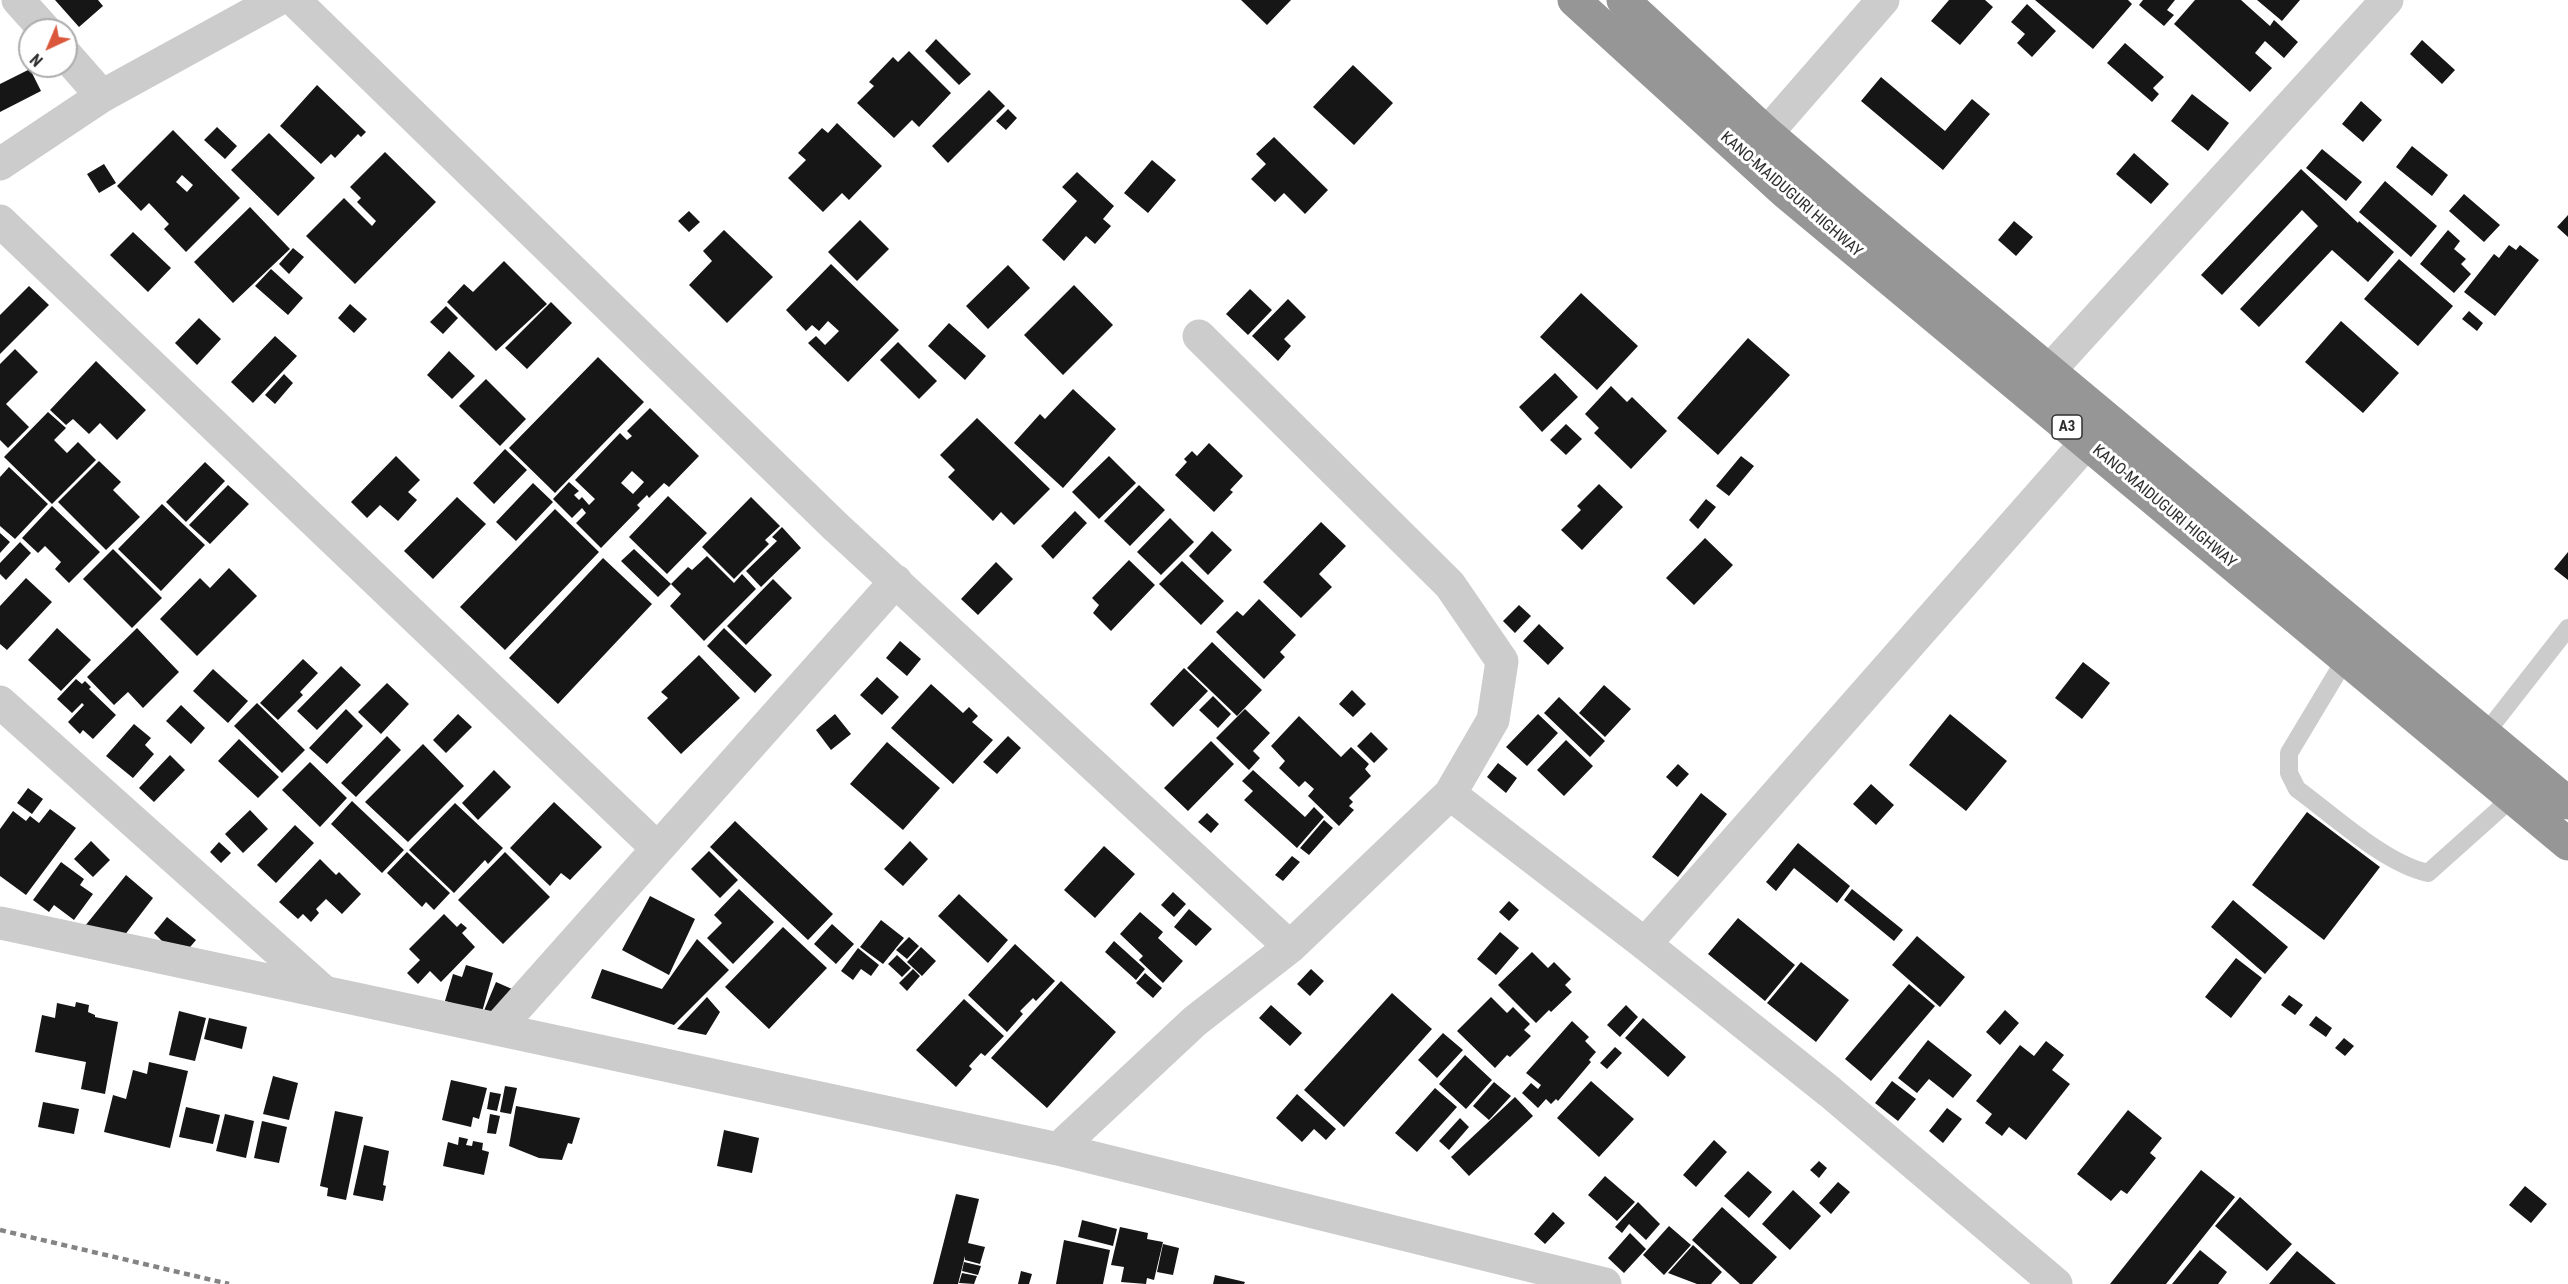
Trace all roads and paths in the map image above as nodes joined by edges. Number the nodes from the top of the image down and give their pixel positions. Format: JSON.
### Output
{"nodes":[{"id":1,"x":18,"y":0,"type":"edge"},
{"id":2,"x":276,"y":0,"type":"edge"},
{"id":3,"x":294,"y":0,"type":"edge"},
{"id":4,"x":1574,"y":0,"type":"edge"},
{"id":5,"x":1623,"y":0,"type":"edge"},
{"id":6,"x":1883,"y":0,"type":"edge"},
{"id":7,"x":2387,"y":0,"type":"edge"},
{"id":8,"x":34,"y":18,"type":"edge"},
{"id":9,"x":78,"y":69,"type":"edge"},
{"id":10,"x":102,"y":96,"type":"junction"},
{"id":11,"x":1767,"y":133,"type":"junction"},
{"id":12,"x":0,"y":164,"type":"edge"},
{"id":13,"x":0,"y":221,"type":"edge"},
{"id":14,"x":1199,"y":336,"type":"dead end"},
{"id":15,"x":2050,"y":370,"type":"junction"},
{"id":16,"x":2086,"y":443,"type":"junction"},
{"id":17,"x":896,"y":581,"type":"junction"},
{"id":18,"x":2568,"y":628,"type":"edge"},
{"id":19,"x":2346,"y":658,"type":"junction"},
{"id":20,"x":0,"y":702,"type":"edge"},
{"id":21,"x":2485,"y":734,"type":"junction"},
{"id":22,"x":1450,"y":794,"type":"junction"},
{"id":23,"x":2513,"y":797,"type":"junction"},
{"id":24,"x":2568,"y":803,"type":"edge"},
{"id":25,"x":2568,"y":844,"type":"edge"},
{"id":26,"x":657,"y":848,"type":"junction"},
{"id":27,"x":0,"y":923,"type":"edge"},
{"id":28,"x":1645,"y":944,"type":"junction"},
{"id":29,"x":1290,"y":947,"type":"junction"},
{"id":30,"x":323,"y":992,"type":"junction"},
{"id":31,"x":498,"y":1028,"type":"junction"},
{"id":32,"x":1058,"y":1149,"type":"junction"},
{"id":33,"x":1605,"y":1284,"type":"edge"},
{"id":34,"x":2056,"y":1284,"type":"edge"}],
"edges":[{"from":1,"to":8,"type":"street"},
{"from":2,"to":10,"type":"street"},
{"from":3,"to":17,"type":"street"},
{"from":4,"to":16,"type":"highway","name":"KANO-MAIDUGURI HIGHWAY","number":"A3"},
{"from":5,"to":11,"type":"highway","name":"KANO-MAIDUGURI HIGHWAY","number":"A3"},
{"from":6,"to":11,"type":"street"},
{"from":7,"to":15,"type":"street"},
{"from":9,"to":10,"type":"street"},
{"from":10,"to":12,"type":"street"},
{"from":11,"to":15,"type":"highway","name":"KANO-MAIDUGURI HIGHWAY","number":"A3"},
{"from":13,"to":26,"type":"street"},
{"from":14,"to":22,"type":"street"},
{"from":15,"to":21,"type":"highway","name":"KANO-MAIDUGURI HIGHWAY","number":"A3"},
{"from":16,"to":19,"type":"highway","name":"KANO-MAIDUGURI HIGHWAY","number":"A3"},
{"from":16,"to":28,"type":"street"},
{"from":17,"to":26,"type":"street"},
{"from":17,"to":29,"type":"street"},
{"from":18,"to":21,"type":"lane"},
{"from":19,"to":23,"type":"highway","name":"KANO-MAIDUGURI HIGHWAY","number":"A3"},
{"from":19,"to":23,"type":"lane"},
{"from":20,"to":30,"type":"street"},
{"from":21,"to":24,"type":"highway","name":"KANO-MAIDUGURI HIGHWAY","number":"A3"},
{"from":22,"to":28,"type":"street"},
{"from":22,"to":29,"type":"street"},
{"from":23,"to":25,"type":"highway","name":"KANO-MAIDUGURI HIGHWAY","number":"A3"},
{"from":26,"to":31,"type":"street"},
{"from":27,"to":30,"type":"street"},
{"from":28,"to":34,"type":"street"},
{"from":29,"to":32,"type":"street"},
{"from":30,"to":31,"type":"street"},
{"from":31,"to":32,"type":"street"},
{"from":32,"to":33,"type":"street"}]}
